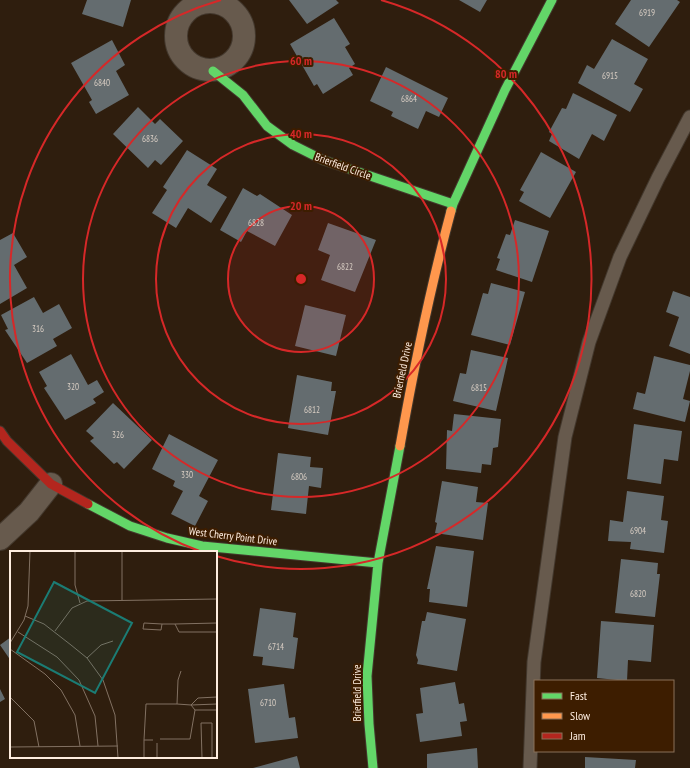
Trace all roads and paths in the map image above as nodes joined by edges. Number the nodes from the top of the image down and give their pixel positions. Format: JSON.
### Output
{"nodes":[{"id":1,"x":552,"y":0,"type":"edge"},
{"id":2,"x":214,"y":71,"type":"dead end"},
{"id":3,"x":690,"y":118,"type":"edge"},
{"id":4,"x":453,"y":204,"type":"junction"},
{"id":5,"x":0,"y":430,"type":"edge"},
{"id":6,"x":52,"y":484,"type":"junction"},
{"id":7,"x":0,"y":538,"type":"edge"},
{"id":8,"x":378,"y":563,"type":"junction"},
{"id":9,"x":373,"y":768,"type":"edge"},
{"id":10,"x":530,"y":768,"type":"edge"}],
"edges":[{"from":1,"to":4,"type":"street","name":"Brierfield Drive"},
{"from":2,"to":4,"type":"street","name":"Brierfield Circle"},
{"from":3,"to":10,"type":"lane"},
{"from":4,"to":8,"type":"street","name":"Brierfield Drive"},
{"from":5,"to":6,"type":"street","name":"West Cherry Point Drive"},
{"from":6,"to":7,"type":"street"},
{"from":6,"to":8,"type":"street","name":"West Cherry Point Drive"},
{"from":8,"to":9,"type":"street","name":"Brierfield Drive"}]}
